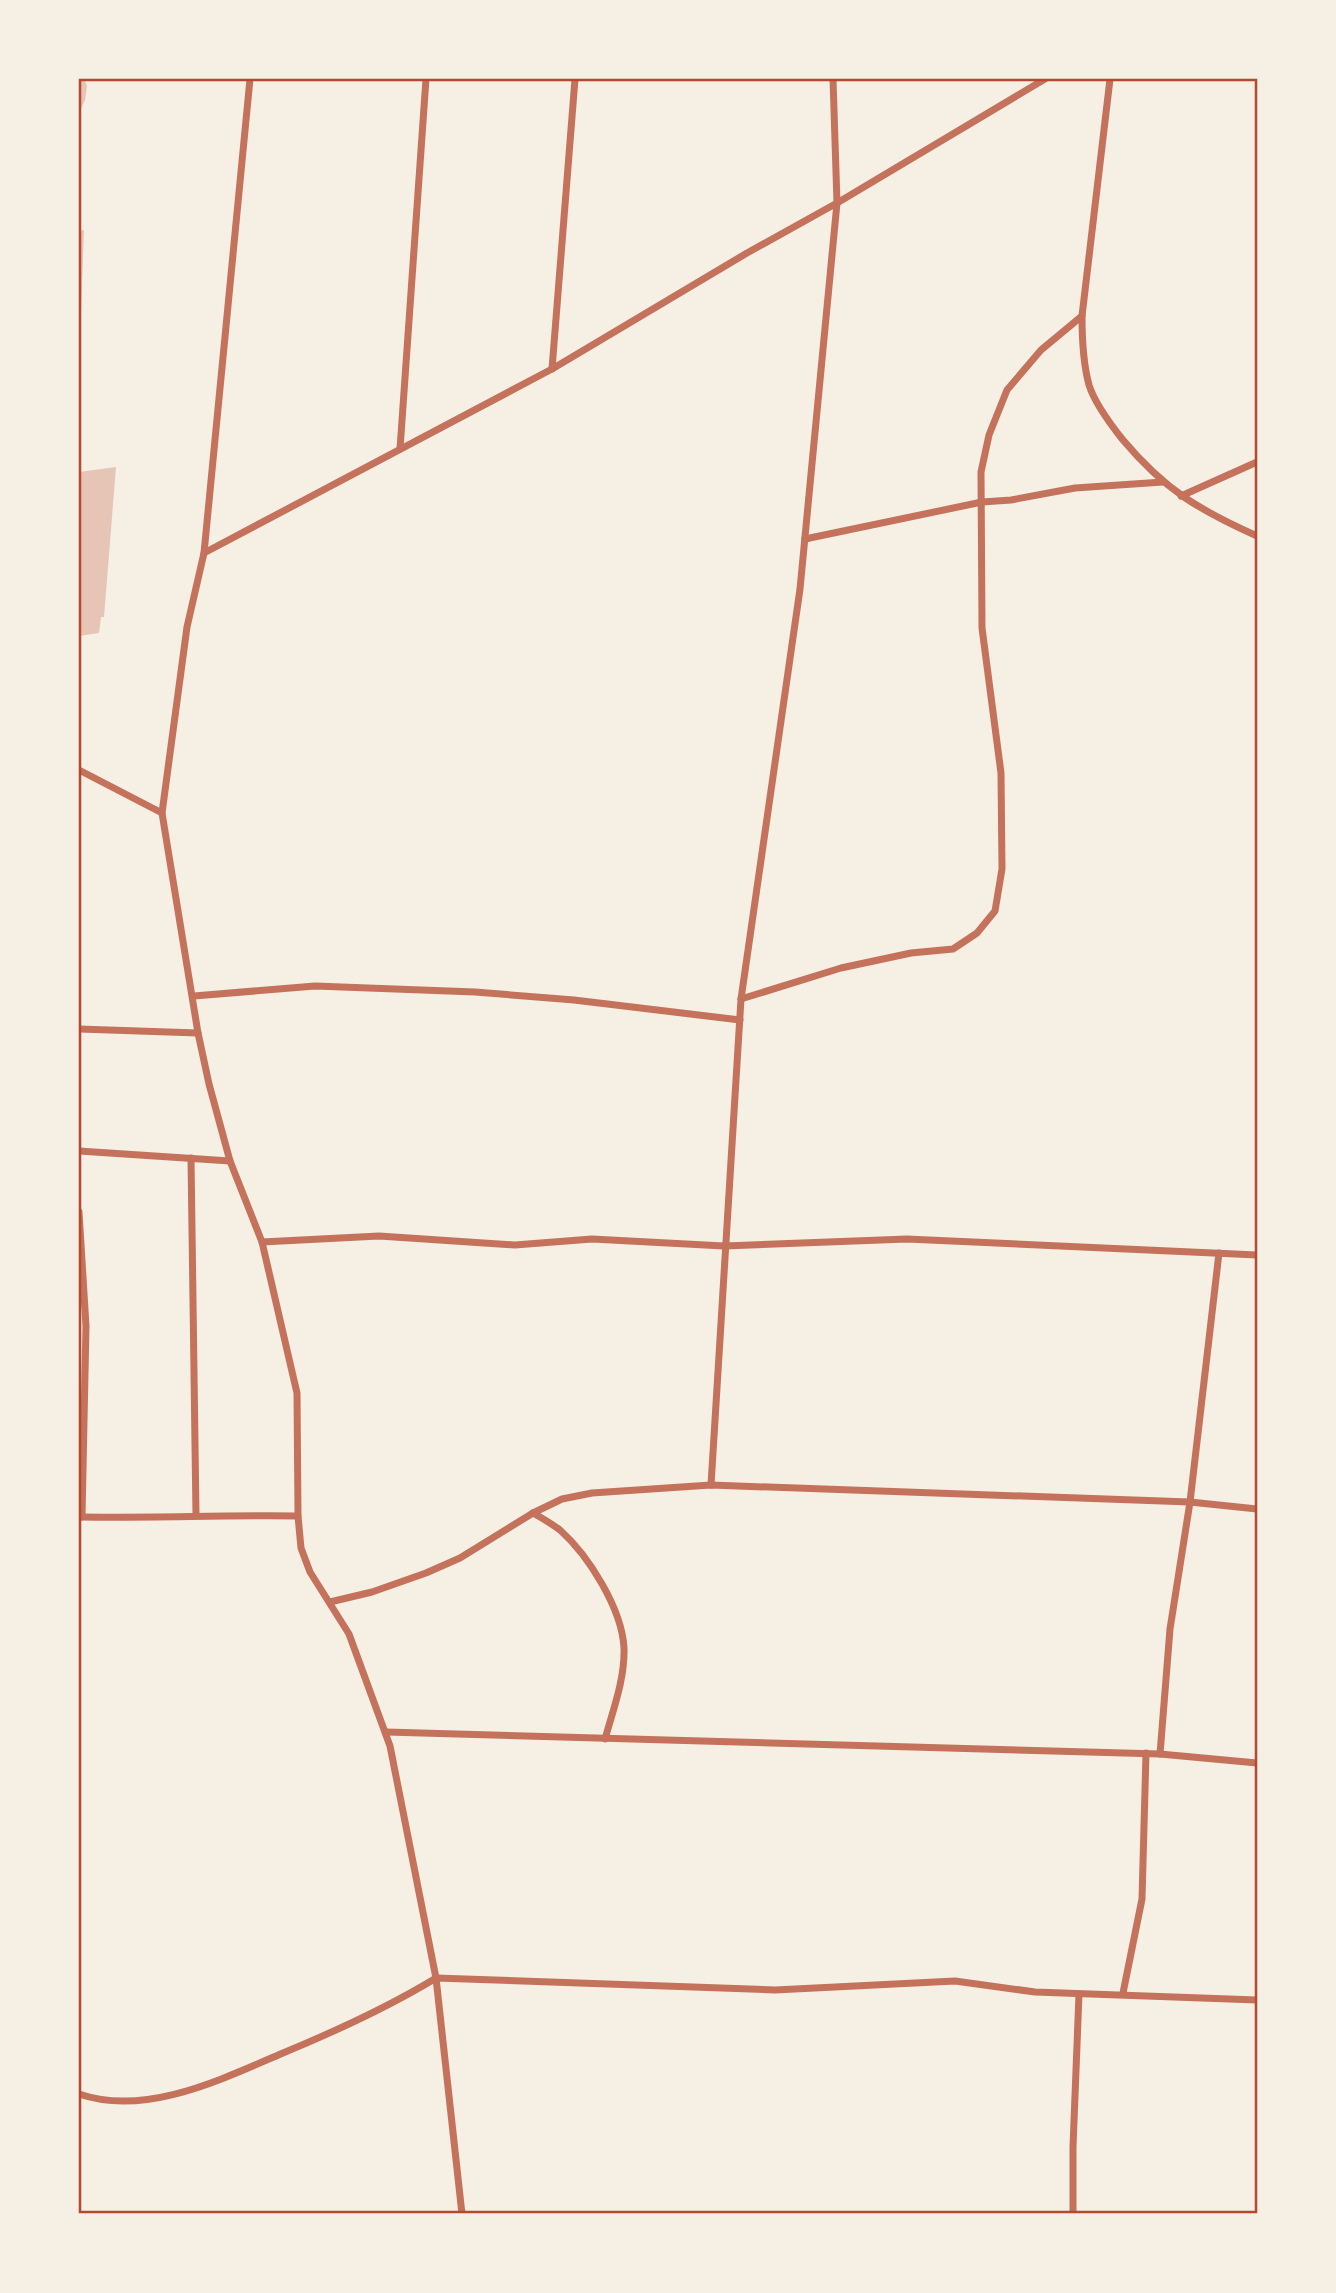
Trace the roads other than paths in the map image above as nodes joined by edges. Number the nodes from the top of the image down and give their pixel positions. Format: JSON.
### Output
{"nodes":[{"id":1,"x":250,"y":79,"type":"edge"},
{"id":2,"x":426,"y":79,"type":"edge"},
{"id":3,"x":575,"y":79,"type":"edge"},
{"id":4,"x":833,"y":79,"type":"edge"},
{"id":5,"x":1045,"y":79,"type":"edge"},
{"id":6,"x":1110,"y":79,"type":"edge"},
{"id":7,"x":837,"y":203,"type":"junction"},
{"id":8,"x":1082,"y":316,"type":"junction"},
{"id":9,"x":552,"y":369,"type":"junction"},
{"id":10,"x":400,"y":449,"type":"junction"},
{"id":11,"x":1257,"y":462,"type":"edge"},
{"id":12,"x":1163,"y":482,"type":"junction"},
{"id":13,"x":1181,"y":496,"type":"junction"},
{"id":14,"x":982,"y":502,"type":"junction"},
{"id":15,"x":1257,"y":536,"type":"edge"},
{"id":16,"x":805,"y":539,"type":"junction"},
{"id":17,"x":204,"y":553,"type":"junction"},
{"id":18,"x":79,"y":770,"type":"edge"},
{"id":19,"x":162,"y":813,"type":"junction"},
{"id":20,"x":194,"y":996,"type":"junction"},
{"id":21,"x":741,"y":999,"type":"junction"},
{"id":22,"x":740,"y":1020,"type":"junction"},
{"id":23,"x":79,"y":1029,"type":"edge"},
{"id":24,"x":198,"y":1033,"type":"junction"},
{"id":25,"x":79,"y":1151,"type":"edge"},
{"id":26,"x":191,"y":1158,"type":"junction"},
{"id":27,"x":230,"y":1161,"type":"junction"},
{"id":28,"x":79,"y":1212,"type":"edge"},
{"id":29,"x":262,"y":1242,"type":"junction"},
{"id":30,"x":724,"y":1246,"type":"junction"},
{"id":31,"x":1219,"y":1253,"type":"junction"},
{"id":32,"x":1257,"y":1255,"type":"edge"},
{"id":33,"x":82,"y":1326,"type":"edge"},
{"id":34,"x":711,"y":1485,"type":"junction"},
{"id":35,"x":1190,"y":1502,"type":"junction"},
{"id":36,"x":1257,"y":1509,"type":"edge"},
{"id":37,"x":533,"y":1513,"type":"junction"},
{"id":38,"x":195,"y":1515,"type":"junction"},
{"id":39,"x":298,"y":1516,"type":"junction"},
{"id":40,"x":81,"y":1517,"type":"edge"},
{"id":41,"x":330,"y":1602,"type":"junction"},
{"id":42,"x":386,"y":1732,"type":"junction"},
{"id":43,"x":605,"y":1739,"type":"junction"},
{"id":44,"x":1146,"y":1753,"type":"junction"},
{"id":45,"x":1160,"y":1754,"type":"junction"},
{"id":46,"x":1257,"y":1763,"type":"edge"},
{"id":47,"x":436,"y":1978,"type":"junction"},
{"id":48,"x":1123,"y":1993,"type":"junction"},
{"id":49,"x":1079,"y":1994,"type":"junction"},
{"id":50,"x":1257,"y":2000,"type":"edge"},
{"id":51,"x":79,"y":2094,"type":"edge"},
{"id":52,"x":462,"y":2214,"type":"edge"},
{"id":53,"x":1073,"y":2214,"type":"edge"}],
"edges":[{"from":1,"to":17,"type":"street"},
{"from":2,"to":10,"type":"street"},
{"from":3,"to":9,"type":"street"},
{"from":4,"to":7,"type":"street"},
{"from":5,"to":7,"type":"street"},
{"from":6,"to":8,"type":"street"},
{"from":7,"to":9,"type":"street"},
{"from":7,"to":16,"type":"street"},
{"from":8,"to":12,"type":"street"},
{"from":8,"to":14,"type":"street"},
{"from":9,"to":10,"type":"street"},
{"from":10,"to":17,"type":"street"},
{"from":11,"to":13,"type":"street"},
{"from":12,"to":13,"type":"street"},
{"from":12,"to":14,"type":"street"},
{"from":13,"to":15,"type":"street"},
{"from":14,"to":16,"type":"street"},
{"from":14,"to":21,"type":"street"},
{"from":16,"to":21,"type":"street"},
{"from":17,"to":19,"type":"street"},
{"from":18,"to":19,"type":"street"},
{"from":19,"to":20,"type":"street"},
{"from":20,"to":22,"type":"street"},
{"from":20,"to":24,"type":"street"},
{"from":21,"to":22,"type":"street"},
{"from":22,"to":30,"type":"street"},
{"from":23,"to":24,"type":"street"},
{"from":24,"to":27,"type":"street"},
{"from":25,"to":26,"type":"street"},
{"from":26,"to":27,"type":"street"},
{"from":26,"to":38,"type":"street"},
{"from":27,"to":29,"type":"street"},
{"from":28,"to":33,"type":"street"},
{"from":29,"to":30,"type":"street"},
{"from":29,"to":39,"type":"street"},
{"from":30,"to":31,"type":"street"},
{"from":30,"to":34,"type":"street"},
{"from":31,"to":32,"type":"street"},
{"from":31,"to":35,"type":"street"},
{"from":33,"to":40,"type":"street"},
{"from":34,"to":35,"type":"street"},
{"from":34,"to":37,"type":"street"},
{"from":35,"to":36,"type":"street"},
{"from":35,"to":45,"type":"street"},
{"from":37,"to":41,"type":"street"},
{"from":37,"to":43,"type":"street"},
{"from":38,"to":39,"type":"street"},
{"from":38,"to":40,"type":"street"},
{"from":39,"to":41,"type":"street"},
{"from":41,"to":42,"type":"street"},
{"from":42,"to":43,"type":"street"},
{"from":42,"to":47,"type":"street"},
{"from":43,"to":44,"type":"street"},
{"from":44,"to":45,"type":"street"},
{"from":44,"to":48,"type":"street"},
{"from":45,"to":46,"type":"street"},
{"from":47,"to":49,"type":"street"},
{"from":47,"to":51,"type":"street"},
{"from":47,"to":52,"type":"street"},
{"from":48,"to":49,"type":"street"},
{"from":48,"to":50,"type":"street"},
{"from":49,"to":53,"type":"street"}]}
